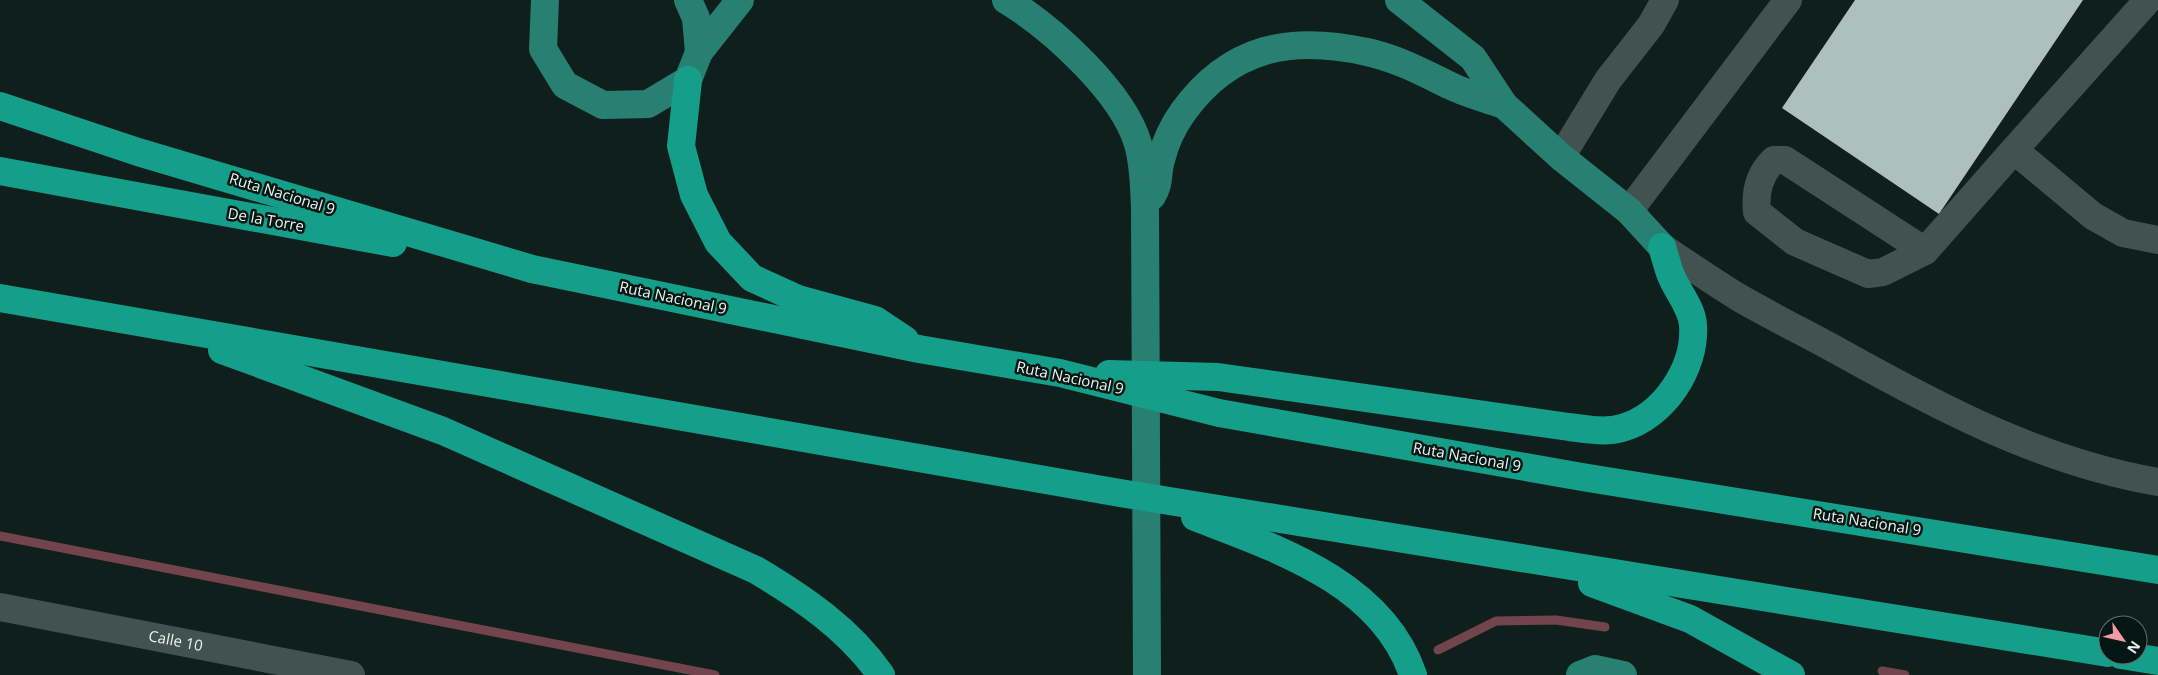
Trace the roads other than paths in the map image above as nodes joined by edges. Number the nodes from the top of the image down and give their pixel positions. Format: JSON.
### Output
{"nodes":[{"id":1,"x":546,"y":0,"type":"edge"},
{"id":2,"x":688,"y":0,"type":"edge"},
{"id":3,"x":740,"y":0,"type":"edge"},
{"id":4,"x":1006,"y":0,"type":"edge"},
{"id":5,"x":1399,"y":0,"type":"edge"},
{"id":6,"x":1665,"y":0,"type":"edge"},
{"id":7,"x":1788,"y":0,"type":"edge"},
{"id":8,"x":2148,"y":0,"type":"edge"},
{"id":9,"x":699,"y":52,"type":"junction"},
{"id":10,"x":688,"y":80,"type":"junction"},
{"id":11,"x":1504,"y":105,"type":"junction"},
{"id":12,"x":0,"y":106,"type":"edge"},
{"id":13,"x":2014,"y":150,"type":"junction"},
{"id":14,"x":1561,"y":156,"type":"junction"},
{"id":15,"x":0,"y":171,"type":"edge"},
{"id":16,"x":1145,"y":208,"type":"junction"},
{"id":17,"x":1629,"y":211,"type":"junction"},
{"id":18,"x":2158,"y":240,"type":"edge"},
{"id":19,"x":1662,"y":247,"type":"junction"},
{"id":20,"x":1925,"y":251,"type":"junction"},
{"id":21,"x":532,"y":269,"type":"junction"},
{"id":22,"x":0,"y":298,"type":"edge"},
{"id":23,"x":145,"y":324,"type":"junction"},
{"id":24,"x":919,"y":349,"type":"junction"},
{"id":25,"x":1060,"y":373,"type":"junction"},
{"id":26,"x":2158,"y":482,"type":"edge"},
{"id":27,"x":1120,"y":493,"type":"junction"},
{"id":28,"x":1532,"y":561,"type":"junction"},
{"id":29,"x":2158,"y":570,"type":"edge"},
{"id":30,"x":0,"y":607,"type":"edge"},
{"id":31,"x":2098,"y":651,"type":"edge"},
{"id":32,"x":351,"y":675,"type":"edge"},
{"id":33,"x":881,"y":675,"type":"edge"},
{"id":34,"x":1147,"y":675,"type":"edge"},
{"id":35,"x":1413,"y":675,"type":"edge"},
{"id":36,"x":1580,"y":675,"type":"edge"},
{"id":37,"x":1624,"y":675,"type":"edge"},
{"id":38,"x":1791,"y":675,"type":"edge"}],
"edges":[{"from":1,"to":10,"type":"main road"},
{"from":2,"to":9,"type":"main road"},
{"from":3,"to":9,"type":"main road"},
{"from":4,"to":16,"type":"main road"},
{"from":5,"to":11,"type":"main road"},
{"from":6,"to":14,"type":"street"},
{"from":7,"to":17,"type":"street"},
{"from":8,"to":13,"type":"street"},
{"from":9,"to":10,"type":"main road"},
{"from":10,"to":24,"type":"highway"},
{"from":11,"to":14,"type":"main road"},
{"from":11,"to":16,"type":"main road"},
{"from":12,"to":21,"type":"highway","name":"Ruta Nacional 9"},
{"from":13,"to":18,"type":"street"},
{"from":13,"to":20,"type":"street"},
{"from":14,"to":17,"type":"main road"},
{"from":15,"to":21,"type":"highway","name":"De la Torre"},
{"from":16,"to":34,"type":"main road"},
{"from":17,"to":19,"type":"main road"},
{"from":19,"to":25,"type":"highway"},
{"from":19,"to":26,"type":"street"},
{"from":20,"to":20,"type":"street"},
{"from":21,"to":24,"type":"highway","name":"Ruta Nacional 9"},
{"from":22,"to":23,"type":"highway"},
{"from":23,"to":27,"type":"highway"},
{"from":23,"to":33,"type":"highway"},
{"from":24,"to":25,"type":"highway","name":"Ruta Nacional 9"},
{"from":25,"to":29,"type":"highway","name":"Ruta Nacional 9"},
{"from":27,"to":28,"type":"highway"},
{"from":27,"to":35,"type":"highway"},
{"from":28,"to":31,"type":"highway"},
{"from":28,"to":38,"type":"highway"},
{"from":30,"to":32,"type":"street","name":"Calle 10"},
{"from":36,"to":37,"type":"main road"}]}
